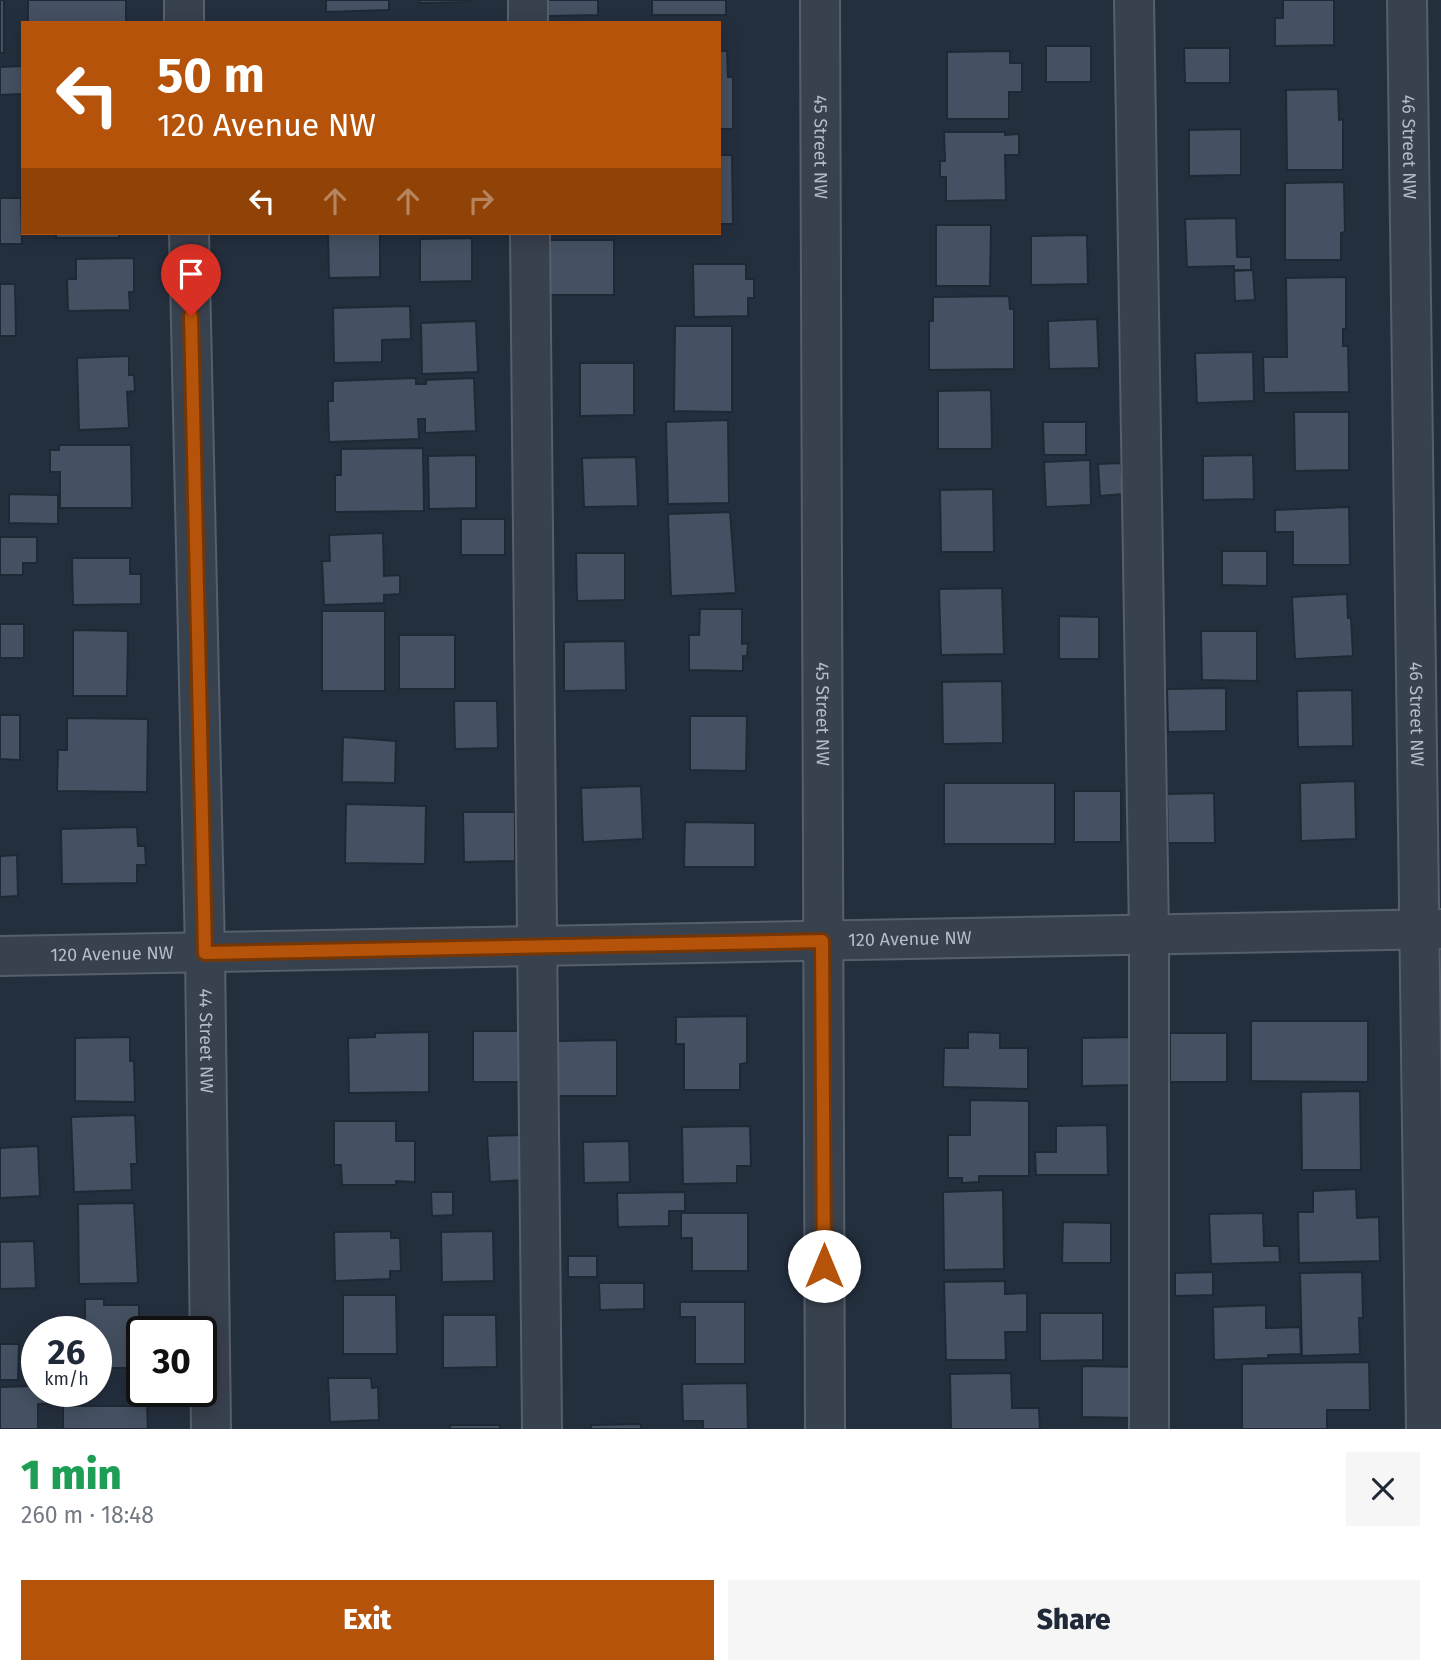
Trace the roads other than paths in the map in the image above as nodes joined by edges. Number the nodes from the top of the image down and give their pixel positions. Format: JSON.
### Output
{"nodes":[{"id":1,"x":184,"y":0,"type":"edge"},
{"id":2,"x":528,"y":0,"type":"edge"},
{"id":3,"x":820,"y":0,"type":"edge"},
{"id":4,"x":1134,"y":0,"type":"edge"},
{"id":5,"x":1408,"y":0,"type":"edge"},
{"id":6,"x":184,"y":21,"type":"edge"},
{"id":7,"x":528,"y":21,"type":"edge"},
{"id":8,"x":189,"y":235,"type":"edge"},
{"id":9,"x":530,"y":235,"type":"edge"},
{"id":10,"x":1430,"y":929,"type":"edge"},
{"id":11,"x":1149,"y":935,"type":"junction"},
{"id":12,"x":822,"y":941,"type":"junction"},
{"id":13,"x":536,"y":946,"type":"junction"},
{"id":14,"x":205,"y":953,"type":"junction"},
{"id":15,"x":0,"y":956,"type":"edge"},
{"id":16,"x":211,"y":1429,"type":"edge"},
{"id":17,"x":541,"y":1429,"type":"edge"},
{"id":18,"x":825,"y":1429,"type":"edge"},
{"id":19,"x":1149,"y":1429,"type":"edge"},
{"id":20,"x":1426,"y":1429,"type":"edge"}],
"edges":[{"from":1,"to":6,"type":"street"},
{"from":2,"to":7,"type":"street"},
{"from":3,"to":12,"type":"street","name":"45 Street NW"},
{"from":4,"to":11,"type":"street"},
{"from":5,"to":10,"type":"street","name":"46 Street NW"},
{"from":8,"to":14,"type":"street","name":"44 Street NW"},
{"from":9,"to":13,"type":"street"},
{"from":10,"to":11,"type":"street","name":"120 Avenue NW"},
{"from":10,"to":20,"type":"street","name":"46 Street NW"},
{"from":11,"to":12,"type":"street","name":"120 Avenue NW"},
{"from":11,"to":19,"type":"street"},
{"from":12,"to":13,"type":"street","name":"120 Avenue NW"},
{"from":12,"to":18,"type":"street","name":"45 Street NW"},
{"from":13,"to":14,"type":"street","name":"120 Avenue NW"},
{"from":13,"to":17,"type":"street"},
{"from":14,"to":15,"type":"street","name":"120 Avenue NW"},
{"from":14,"to":16,"type":"street","name":"44 Street NW"}]}
